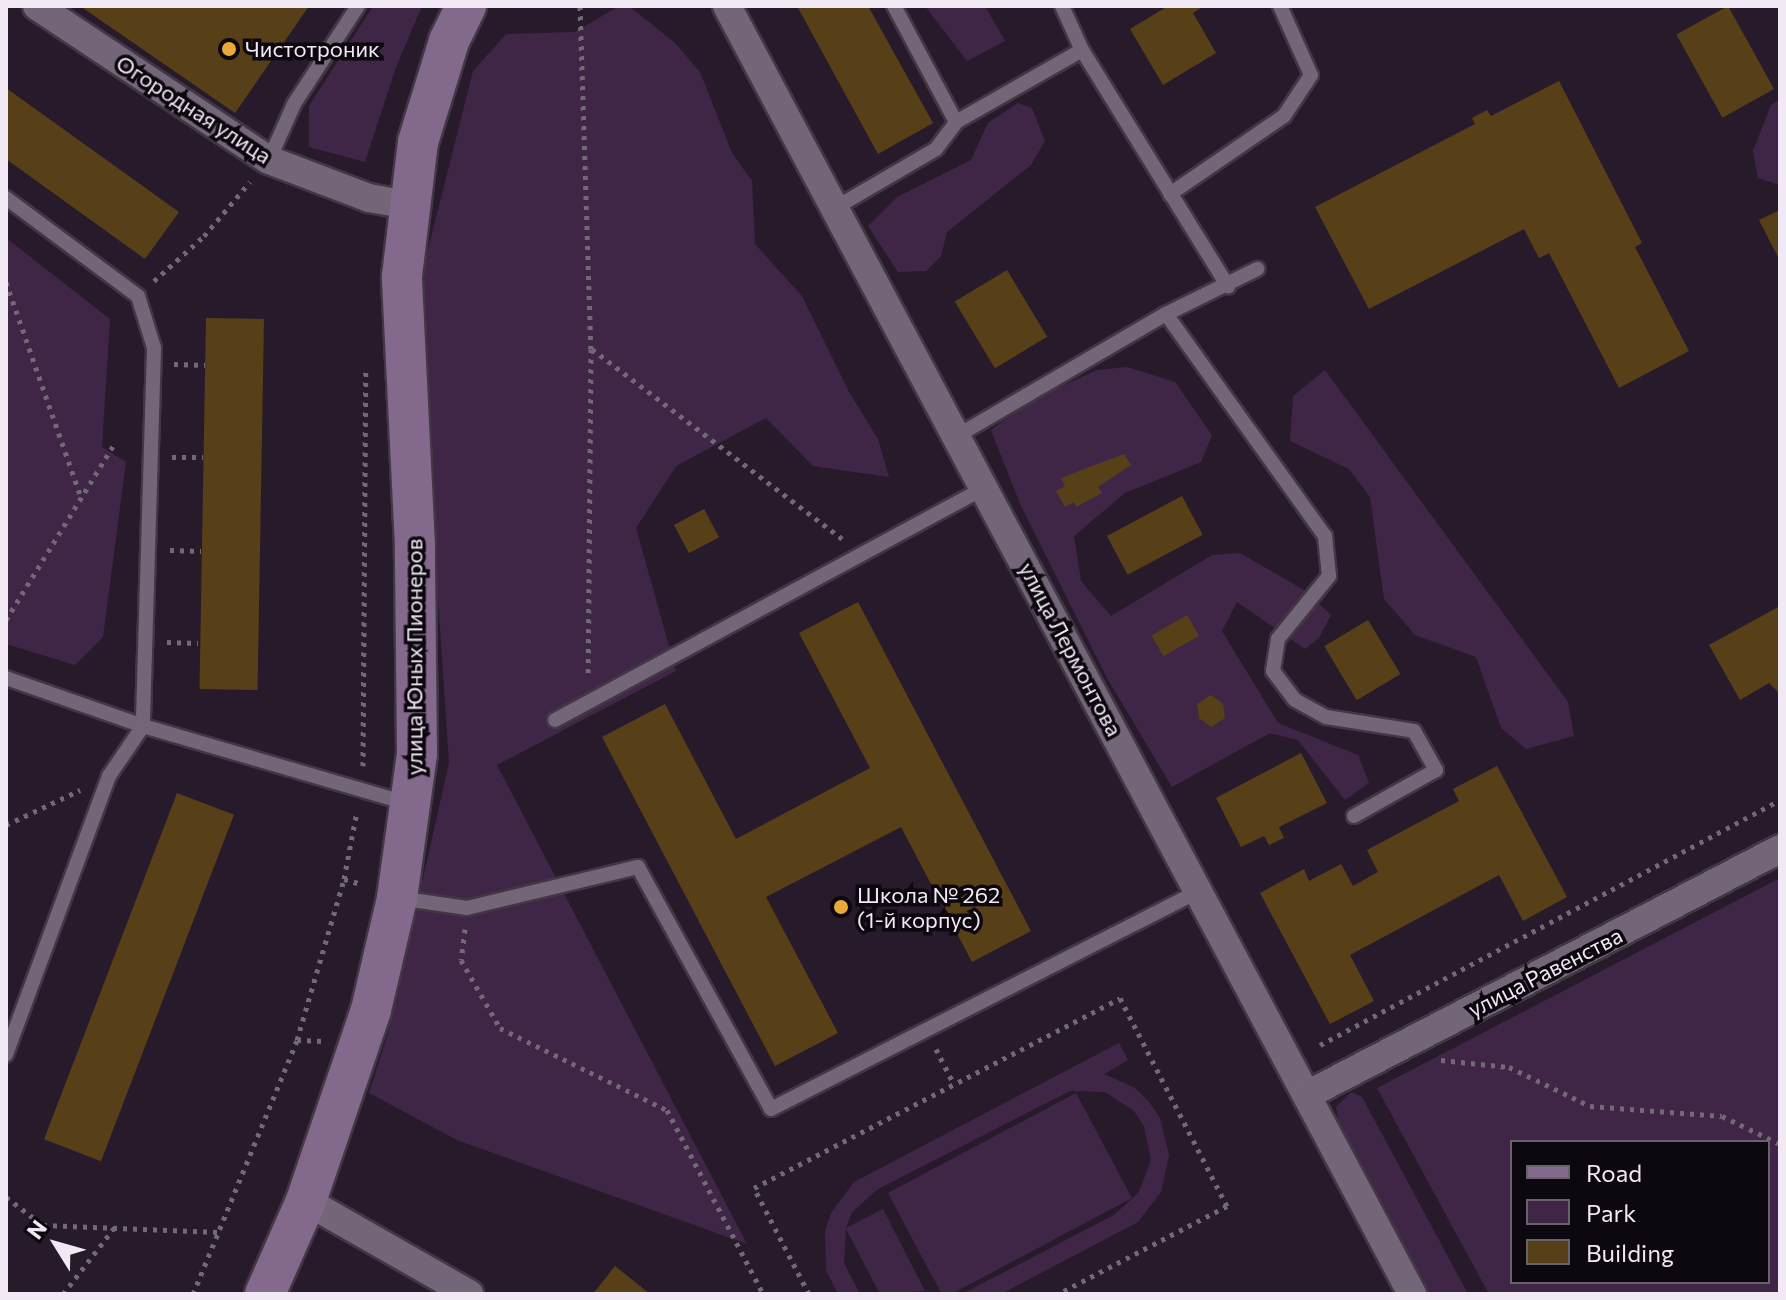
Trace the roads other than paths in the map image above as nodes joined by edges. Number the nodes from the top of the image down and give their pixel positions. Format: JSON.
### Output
{"nodes":[{"id":1,"x":37,"y":6,"type":"edge"},
{"id":2,"x":358,"y":6,"type":"edge"},
{"id":3,"x":466,"y":6,"type":"edge"},
{"id":4,"x":727,"y":6,"type":"edge"},
{"id":5,"x":894,"y":6,"type":"edge"},
{"id":6,"x":1062,"y":6,"type":"edge"},
{"id":7,"x":1280,"y":6,"type":"edge"},
{"id":8,"x":1082,"y":50,"type":"junction"},
{"id":9,"x":956,"y":122,"type":"junction"},
{"id":10,"x":269,"y":160,"type":"junction"},
{"id":11,"x":1170,"y":194,"type":"junction"},
{"id":12,"x":6,"y":198,"type":"edge"},
{"id":13,"x":408,"y":205,"type":"junction"},
{"id":14,"x":835,"y":208,"type":"junction"},
{"id":15,"x":1257,"y":269,"type":"dead end"},
{"id":16,"x":1228,"y":286,"type":"junction"},
{"id":17,"x":1166,"y":314,"type":"junction"},
{"id":18,"x":957,"y":436,"type":"junction"},
{"id":19,"x":984,"y":488,"type":"junction"},
{"id":20,"x":6,"y":678,"type":"edge"},
{"id":21,"x":555,"y":720,"type":"dead end"},
{"id":22,"x":143,"y":726,"type":"junction"},
{"id":23,"x":412,"y":805,"type":"junction"},
{"id":24,"x":1354,"y":816,"type":"dead end"},
{"id":25,"x":1780,"y":849,"type":"edge"},
{"id":26,"x":1201,"y":890,"type":"junction"},
{"id":27,"x":397,"y":898,"type":"junction"},
{"id":28,"x":6,"y":1055,"type":"edge"},
{"id":29,"x":1309,"y":1094,"type":"junction"},
{"id":30,"x":306,"y":1201,"type":"junction"},
{"id":31,"x":265,"y":1294,"type":"edge"},
{"id":32,"x":469,"y":1294,"type":"edge"},
{"id":33,"x":1412,"y":1294,"type":"edge"}],
"edges":[{"from":1,"to":10,"type":"street","name":"Огородная улица"},
{"from":2,"to":10,"type":"lane"},
{"from":3,"to":13,"type":"main road","name":"улица Юных Пионеров"},
{"from":4,"to":14,"type":"street","name":"улица Лермонтова"},
{"from":5,"to":9,"type":"lane"},
{"from":6,"to":8,"type":"lane"},
{"from":7,"to":11,"type":"lane"},
{"from":8,"to":9,"type":"lane"},
{"from":8,"to":11,"type":"lane"},
{"from":9,"to":14,"type":"lane"},
{"from":10,"to":13,"type":"street","name":"Огородная улица"},
{"from":11,"to":16,"type":"lane"},
{"from":12,"to":22,"type":"lane"},
{"from":13,"to":23,"type":"main road","name":"улица Юных Пионеров"},
{"from":14,"to":18,"type":"street","name":"улица Лермонтова"},
{"from":15,"to":16,"type":"lane"},
{"from":16,"to":17,"type":"lane"},
{"from":17,"to":18,"type":"lane"},
{"from":17,"to":24,"type":"lane"},
{"from":18,"to":19,"type":"street","name":"улица Лермонтова"},
{"from":19,"to":21,"type":"lane"},
{"from":19,"to":26,"type":"street","name":"улица Лермонтова"},
{"from":20,"to":22,"type":"lane"},
{"from":22,"to":23,"type":"lane"},
{"from":22,"to":28,"type":"lane"},
{"from":23,"to":27,"type":"main road","name":"улица Юных Пионеров"},
{"from":25,"to":29,"type":"street","name":"улица Равенства"},
{"from":26,"to":27,"type":"lane"},
{"from":26,"to":29,"type":"street","name":"улица Лермонтова"},
{"from":27,"to":30,"type":"main road","name":"улица Юных Пионеров"},
{"from":29,"to":33,"type":"street","name":"улица Лермонтова"},
{"from":30,"to":31,"type":"main road","name":"улица Юных Пионеров"},
{"from":30,"to":32,"type":"street"}]}
